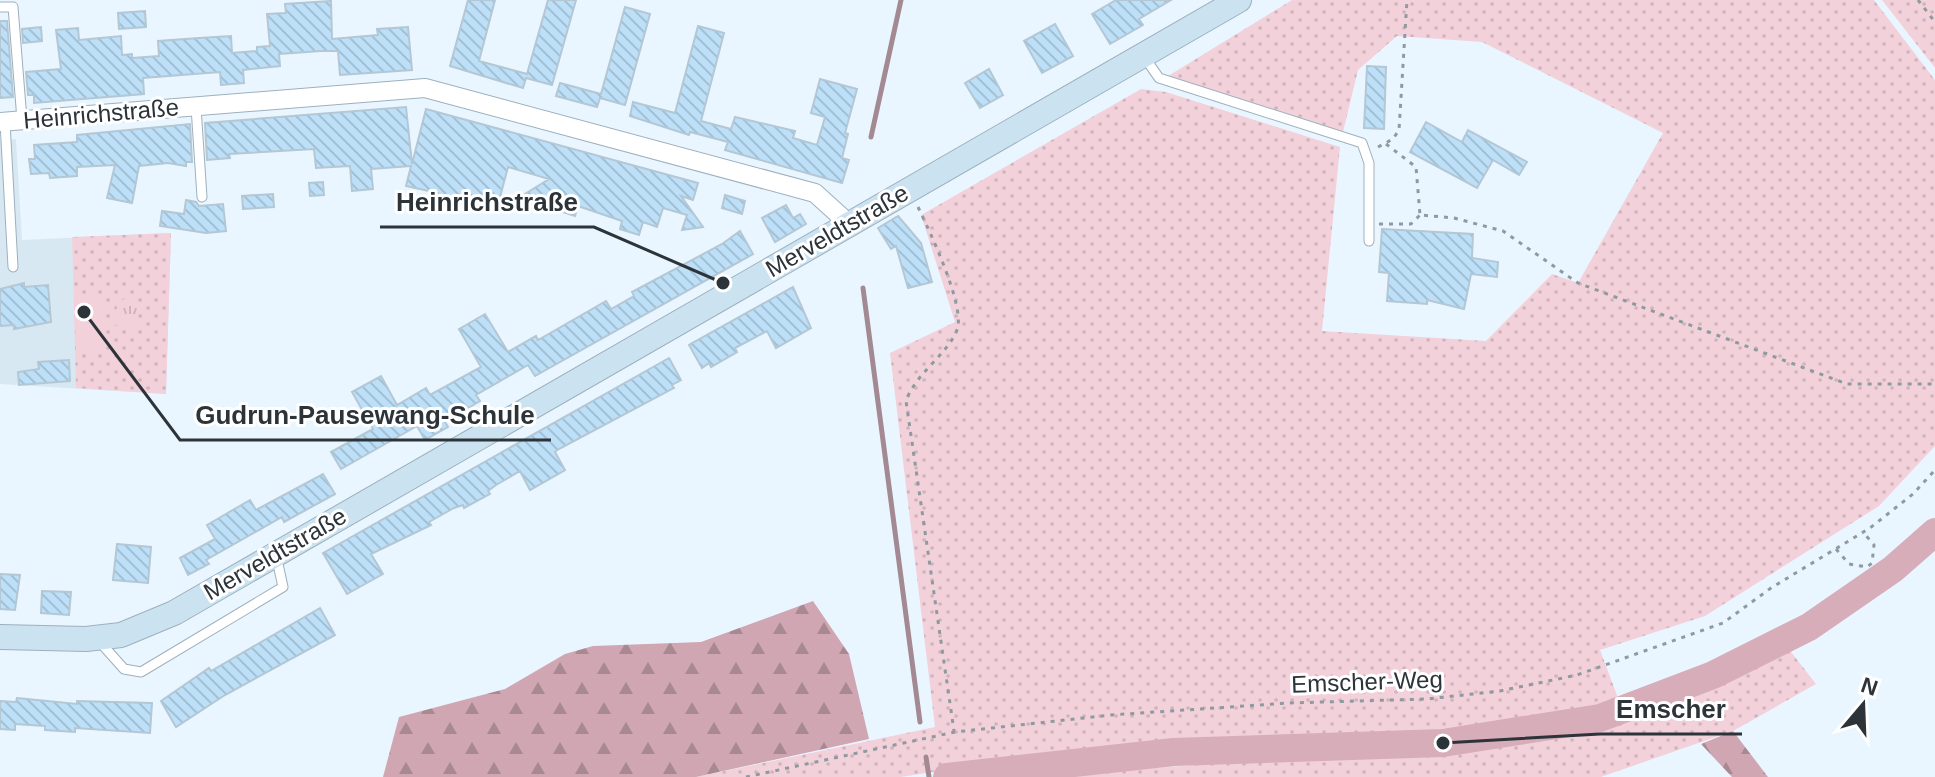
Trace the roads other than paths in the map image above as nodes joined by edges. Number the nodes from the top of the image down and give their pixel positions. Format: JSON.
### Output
{"nodes":[{"id":1,"x":1239,"y":0,"type":"edge"},
{"id":2,"x":0,"y":7,"type":"edge"},
{"id":3,"x":1143,"y":55,"type":"junction"},
{"id":4,"x":196,"y":107,"type":"junction"},
{"id":5,"x":9,"y":121,"type":"edge"},
{"id":6,"x":202,"y":197,"type":"dead end"},
{"id":7,"x":848,"y":223,"type":"junction"},
{"id":8,"x":1369,"y":241,"type":"dead end"},
{"id":9,"x":13,"y":267,"type":"dead end"},
{"id":10,"x":275,"y":554,"type":"junction"},
{"id":11,"x":0,"y":637,"type":"edge"},
{"id":12,"x":97,"y":638,"type":"junction"}],
"edges":[{"from":1,"to":3,"type":"main road","name":"Merveldtstraße"},
{"from":2,"to":5,"type":"lane"},
{"from":3,"to":7,"type":"main road","name":"Merveldtstraße"},
{"from":3,"to":8,"type":"lane"},
{"from":4,"to":5,"type":"street","name":"Heinrichstraße"},
{"from":4,"to":6,"type":"lane"},
{"from":4,"to":7,"type":"street","name":"Heinrichstraße"},
{"from":5,"to":9,"type":"lane"},
{"from":7,"to":10,"type":"main road","name":"Merveldtstraße"},
{"from":10,"to":12,"type":"main road","name":"Merveldtstraße"},
{"from":10,"to":12,"type":"lane"},
{"from":11,"to":12,"type":"main road","name":"Merveldtstraße"}]}
